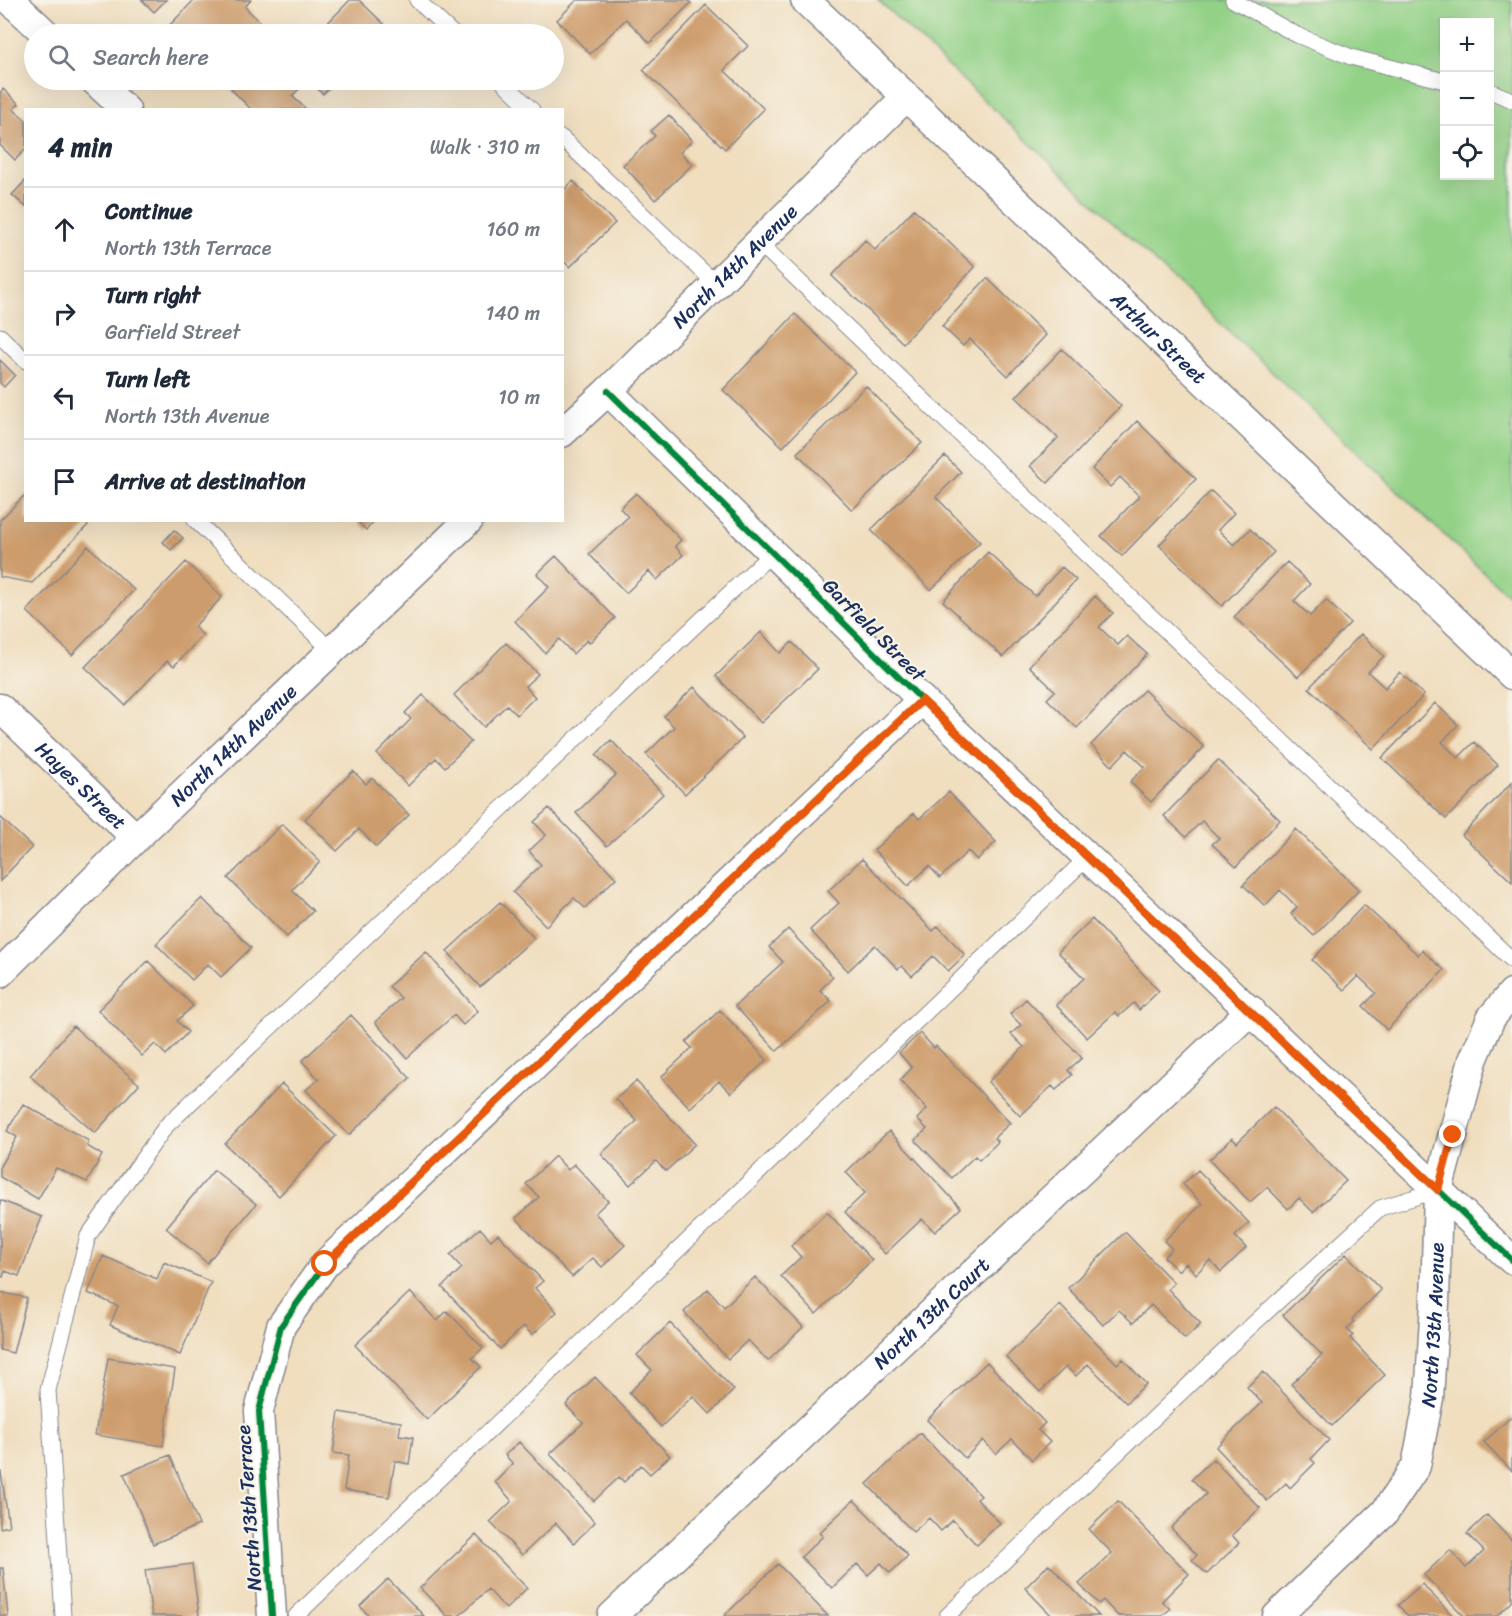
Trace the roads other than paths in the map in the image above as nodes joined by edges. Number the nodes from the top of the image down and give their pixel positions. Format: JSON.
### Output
{"nodes":[{"id":1,"x":10,"y":0,"type":"edge"},
{"id":2,"x":417,"y":0,"type":"edge"},
{"id":3,"x":805,"y":0,"type":"edge"},
{"id":4,"x":1233,"y":0,"type":"edge"},
{"id":5,"x":35,"y":24,"type":"edge"},
{"id":6,"x":442,"y":24,"type":"edge"},
{"id":7,"x":1440,"y":80,"type":"edge"},
{"id":8,"x":105,"y":90,"type":"edge"},
{"id":9,"x":511,"y":90,"type":"edge"},
{"id":10,"x":1494,"y":93,"type":"edge"},
{"id":11,"x":906,"y":97,"type":"junction"},
{"id":12,"x":1512,"y":100,"type":"edge"},
{"id":13,"x":124,"y":108,"type":"edge"},
{"id":14,"x":530,"y":108,"type":"edge"},
{"id":15,"x":564,"y":140,"type":"edge"},
{"id":16,"x":759,"y":243,"type":"junction"},
{"id":17,"x":716,"y":284,"type":"junction"},
{"id":18,"x":0,"y":336,"type":"edge"},
{"id":19,"x":24,"y":359,"type":"edge"},
{"id":20,"x":608,"y":391,"type":"junction"},
{"id":21,"x":564,"y":431,"type":"edge"},
{"id":22,"x":197,"y":522,"type":"edge"},
{"id":23,"x":468,"y":522,"type":"edge"},
{"id":24,"x":772,"y":553,"type":"junction"},
{"id":25,"x":332,"y":651,"type":"junction"},
{"id":26,"x":1512,"y":675,"type":"edge"},
{"id":27,"x":922,"y":700,"type":"junction"},
{"id":28,"x":0,"y":708,"type":"edge"},
{"id":29,"x":135,"y":838,"type":"junction"},
{"id":30,"x":1088,"y":857,"type":"junction"},
{"id":31,"x":1512,"y":960,"type":"edge"},
{"id":32,"x":0,"y":973,"type":"edge"},
{"id":33,"x":1512,"y":993,"type":"edge"},
{"id":34,"x":1251,"y":1010,"type":"junction"},
{"id":35,"x":1438,"y":1190,"type":"junction"},
{"id":36,"x":1512,"y":1260,"type":"edge"},
{"id":37,"x":63,"y":1616,"type":"edge"},
{"id":38,"x":272,"y":1616,"type":"edge"},
{"id":39,"x":296,"y":1616,"type":"edge"},
{"id":40,"x":612,"y":1616,"type":"edge"},
{"id":41,"x":947,"y":1616,"type":"edge"},
{"id":42,"x":1276,"y":1616,"type":"edge"}],
"edges":[{"from":1,"to":5,"type":"street"},
{"from":2,"to":6,"type":"lane"},
{"from":3,"to":11,"type":"street","name":"Arthur Street"},
{"from":4,"to":7,"type":"lane"},
{"from":8,"to":13,"type":"street"},
{"from":9,"to":14,"type":"lane"},
{"from":10,"to":12,"type":"lane"},
{"from":11,"to":16,"type":"street","name":"North 14th Avenue"},
{"from":11,"to":26,"type":"street","name":"Arthur Street"},
{"from":15,"to":17,"type":"lane"},
{"from":16,"to":17,"type":"street","name":"North 14th Avenue"},
{"from":16,"to":31,"type":"lane"},
{"from":17,"to":20,"type":"street","name":"North 14th Avenue"},
{"from":18,"to":19,"type":"lane"},
{"from":20,"to":21,"type":"street","name":"North 14th Avenue"},
{"from":20,"to":24,"type":"street","name":"Garfield Street"},
{"from":22,"to":25,"type":"lane"},
{"from":23,"to":25,"type":"street","name":"North 14th Avenue"},
{"from":24,"to":27,"type":"street","name":"Garfield Street"},
{"from":24,"to":37,"type":"lane"},
{"from":25,"to":29,"type":"street","name":"North 14th Avenue"},
{"from":27,"to":30,"type":"street","name":"Garfield Street"},
{"from":27,"to":38,"type":"street","name":"North 13th Terrace"},
{"from":28,"to":29,"type":"street","name":"Hayes Street"},
{"from":29,"to":32,"type":"street","name":"North 14th Avenue"},
{"from":30,"to":34,"type":"street","name":"Garfield Street"},
{"from":30,"to":39,"type":"lane"},
{"from":33,"to":35,"type":"street","name":"North 13th Avenue"},
{"from":34,"to":35,"type":"street","name":"Garfield Street"},
{"from":34,"to":40,"type":"street","name":"North 13th Court"},
{"from":35,"to":36,"type":"street","name":"Garfield Street"},
{"from":35,"to":41,"type":"lane"},
{"from":35,"to":42,"type":"street","name":"North 13th Avenue"}]}
